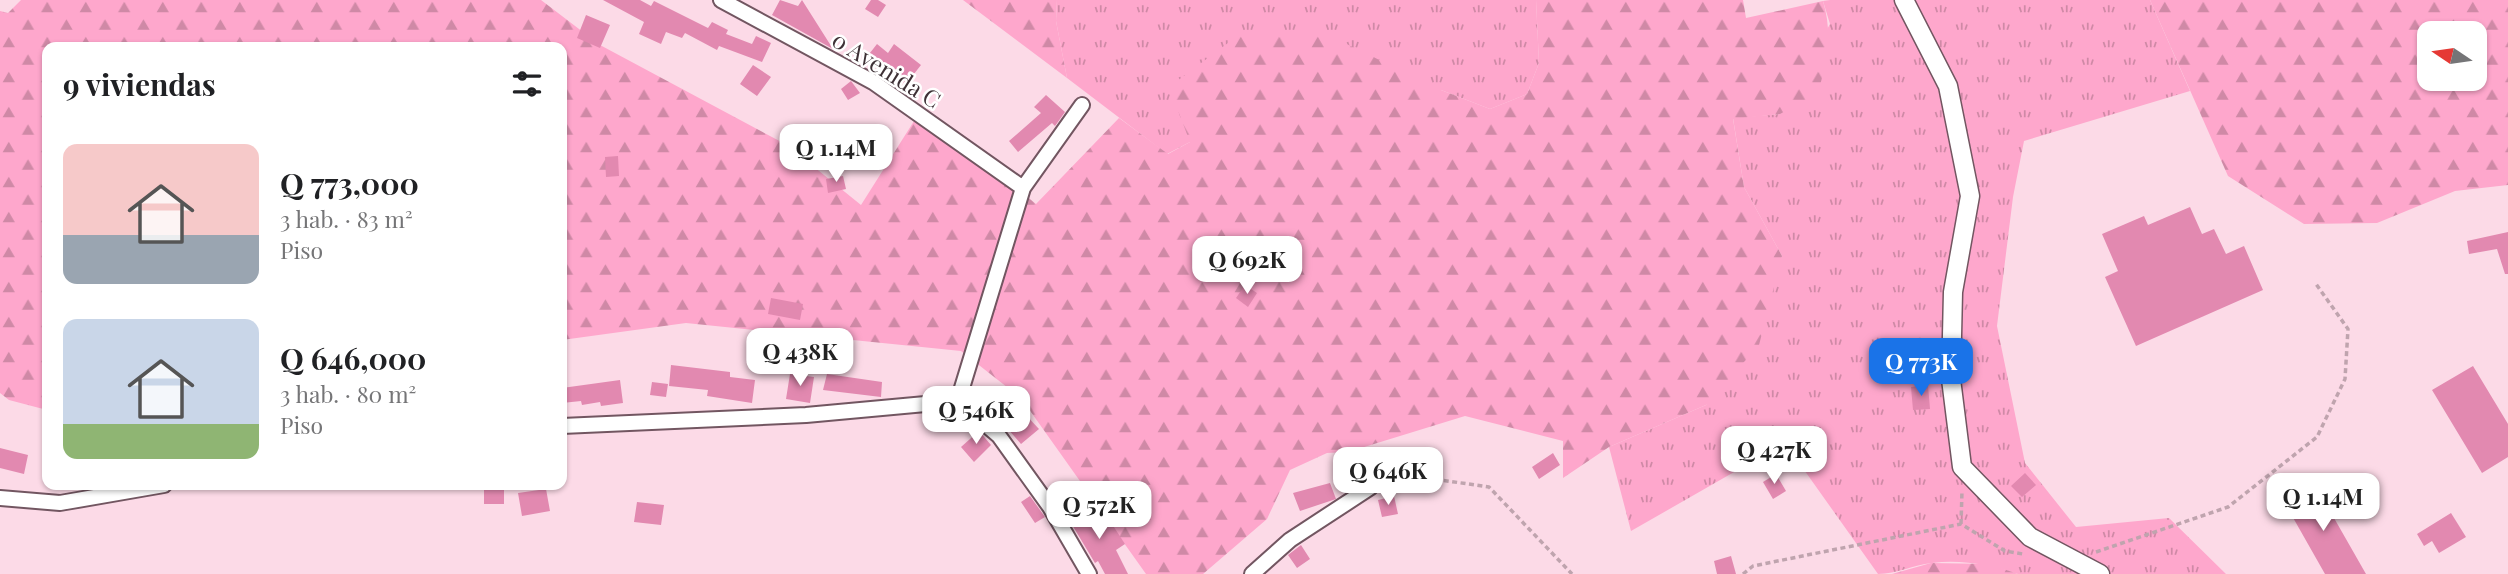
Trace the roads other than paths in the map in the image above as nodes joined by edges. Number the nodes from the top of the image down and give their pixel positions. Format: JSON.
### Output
{"nodes":[{"id":1,"x":721,"y":0,"type":"edge"},
{"id":2,"x":1904,"y":0,"type":"edge"},
{"id":3,"x":1082,"y":105,"type":"dead end"},
{"id":4,"x":1023,"y":188,"type":"junction"},
{"id":5,"x":958,"y":401,"type":"junction"},
{"id":6,"x":567,"y":426,"type":"edge"},
{"id":7,"x":1371,"y":487,"type":"road end"},
{"id":8,"x":135,"y":490,"type":"edge"},
{"id":9,"x":0,"y":498,"type":"edge"},
{"id":10,"x":1089,"y":574,"type":"edge"},
{"id":11,"x":1252,"y":574,"type":"edge"},
{"id":12,"x":2099,"y":574,"type":"edge"}],
"edges":[{"from":1,"to":4,"type":"street","name":"0 Avenida C"},
{"from":2,"to":12,"type":"street"},
{"from":3,"to":4,"type":"street"},
{"from":4,"to":5,"type":"street"},
{"from":5,"to":6,"type":"street"},
{"from":5,"to":10,"type":"street"},
{"from":7,"to":11,"type":"street"},
{"from":8,"to":9,"type":"street"}]}
